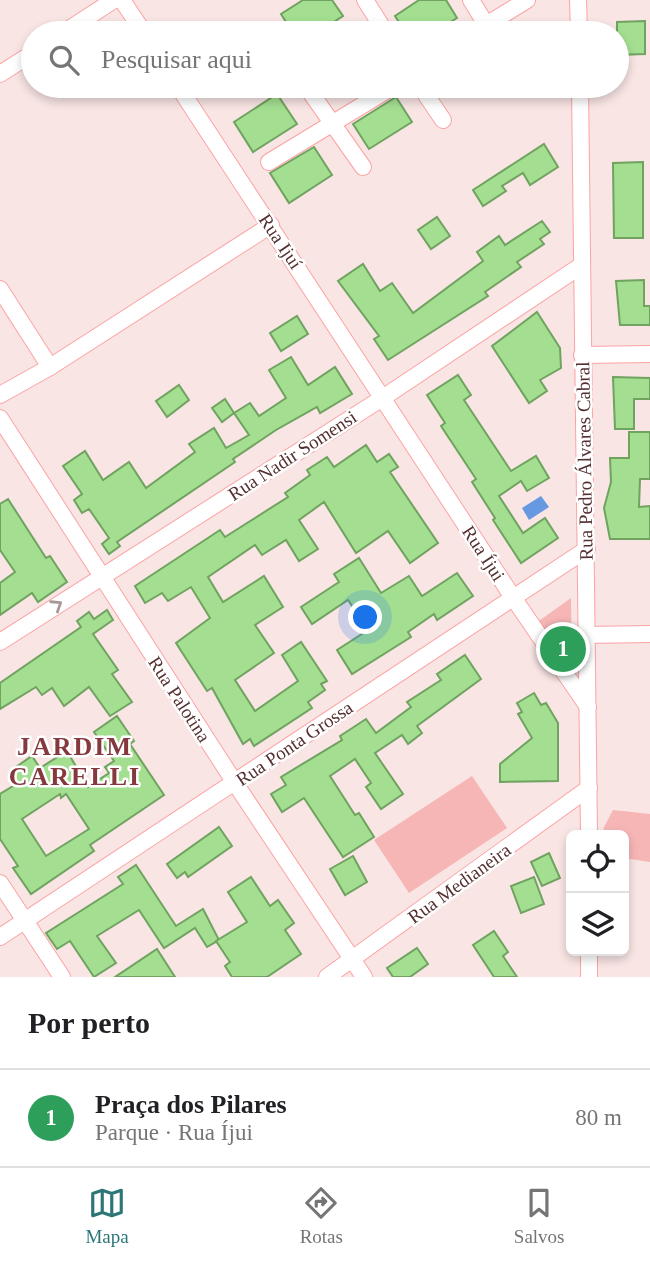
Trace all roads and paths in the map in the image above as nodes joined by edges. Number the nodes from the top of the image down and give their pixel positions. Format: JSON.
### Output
{"nodes":[{"id":1,"x":114,"y":0,"type":"edge"},
{"id":2,"x":122,"y":0,"type":"edge"},
{"id":3,"x":365,"y":0,"type":"edge"},
{"id":4,"x":471,"y":0,"type":"edge"},
{"id":5,"x":527,"y":0,"type":"edge"},
{"id":6,"x":578,"y":0,"type":"edge"},
{"id":7,"x":82,"y":21,"type":"edge"},
{"id":8,"x":136,"y":21,"type":"edge"},
{"id":9,"x":378,"y":21,"type":"edge"},
{"id":10,"x":480,"y":21,"type":"edge"},
{"id":11,"x":497,"y":21,"type":"edge"},
{"id":12,"x":579,"y":21,"type":"edge"},
{"id":13,"x":21,"y":60,"type":"edge"},
{"id":14,"x":0,"y":74,"type":"edge"},
{"id":15,"x":186,"y":98,"type":"edge"},
{"id":16,"x":314,"y":98,"type":"edge"},
{"id":17,"x":374,"y":98,"type":"edge"},
{"id":18,"x":428,"y":98,"type":"edge"},
{"id":19,"x":580,"y":98,"type":"edge"},
{"id":20,"x":443,"y":120,"type":"dead end"},
{"id":21,"x":332,"y":123,"type":"junction"},
{"id":22,"x":269,"y":162,"type":"dead end"},
{"id":23,"x":363,"y":167,"type":"dead end"},
{"id":24,"x":271,"y":225,"type":"junction"},
{"id":25,"x":582,"y":265,"type":"junction"},
{"id":26,"x":0,"y":289,"type":"edge"},
{"id":27,"x":650,"y":354,"type":"edge"},
{"id":28,"x":582,"y":355,"type":"junction"},
{"id":29,"x":50,"y":367,"type":"junction"},
{"id":30,"x":0,"y":395,"type":"edge"},
{"id":31,"x":384,"y":397,"type":"junction"},
{"id":32,"x":2,"y":426,"type":"edge"},
{"id":33,"x":587,"y":549,"type":"junction"},
{"id":34,"x":102,"y":577,"type":"junction"},
{"id":35,"x":512,"y":596,"type":"junction"},
{"id":36,"x":650,"y":634,"type":"edge"},
{"id":37,"x":585,"y":635,"type":"junction"},
{"id":38,"x":0,"y":642,"type":"edge"},
{"id":39,"x":588,"y":707,"type":"junction"},
{"id":40,"x":234,"y":783,"type":"junction"},
{"id":41,"x":589,"y":788,"type":"junction"},
{"id":42,"x":589,"y":830,"type":"edge"},
{"id":43,"x":0,"y":883,"type":"edge"},
{"id":44,"x":26,"y":920,"type":"junction"},
{"id":45,"x":0,"y":937,"type":"edge"},
{"id":46,"x":589,"y":956,"type":"edge"},
{"id":47,"x":353,"y":960,"type":"junction"},
{"id":48,"x":62,"y":977,"type":"edge"},
{"id":49,"x":327,"y":977,"type":"edge"},
{"id":50,"x":364,"y":977,"type":"edge"},
{"id":51,"x":589,"y":977,"type":"edge"}],
"edges":[{"from":1,"to":7,"type":"street"},
{"from":2,"to":8,"type":"street"},
{"from":3,"to":9,"type":"street"},
{"from":4,"to":10,"type":"street"},
{"from":5,"to":11,"type":"street"},
{"from":6,"to":12,"type":"street"},
{"from":13,"to":14,"type":"street"},
{"from":15,"to":24,"type":"street","name":"Rua Ijuí"},
{"from":16,"to":21,"type":"street"},
{"from":17,"to":21,"type":"street"},
{"from":18,"to":20,"type":"street"},
{"from":19,"to":25,"type":"street","name":"Rua Pedro Álvares Cabral"},
{"from":21,"to":22,"type":"street"},
{"from":21,"to":23,"type":"street"},
{"from":24,"to":29,"type":"street"},
{"from":24,"to":31,"type":"street","name":"Rua Ijuí"},
{"from":25,"to":28,"type":"street","name":"Rua Pedro Álvares Cabral"},
{"from":25,"to":31,"type":"street","name":"Rua Nadir Somensi"},
{"from":26,"to":29,"type":"street"},
{"from":27,"to":28,"type":"street"},
{"from":28,"to":33,"type":"street","name":"Rua Pedro Álvares Cabral"},
{"from":29,"to":30,"type":"street"},
{"from":31,"to":34,"type":"street","name":"Rua Nadir Somensi"},
{"from":31,"to":35,"type":"street","name":"Rua Íjui"},
{"from":32,"to":34,"type":"street","name":"Rua Palotina"},
{"from":33,"to":35,"type":"street","name":"Rua Ponta Grossa"},
{"from":33,"to":37,"type":"street","name":"Rua Pedro Álvares Cabral"},
{"from":38,"to":34,"type":"street","name":"Rua Nadir Somensi","one_way":true},
{"from":34,"to":40,"type":"street","name":"Rua Palotina"},
{"from":35,"to":39,"type":"street","name":"Rua Íjui"},
{"from":35,"to":40,"type":"street","name":"Rua Ponta Grossa"},
{"from":36,"to":37,"type":"street"},
{"from":37,"to":39,"type":"street","name":"Rua Pedro Álvares Cabral"},
{"from":39,"to":41,"type":"street","name":"Rua Pedro Álvares Cabral"},
{"from":40,"to":44,"type":"street","name":"Rua Ponta Grossa"},
{"from":40,"to":47,"type":"street","name":"Rua Palotina"},
{"from":41,"to":42,"type":"street","name":"Rua Pedro Álvares Cabral"},
{"from":41,"to":47,"type":"street","name":"Rua Medianeira"},
{"from":43,"to":44,"type":"street"},
{"from":44,"to":45,"type":"street","name":"Rua Ponta Grossa"},
{"from":44,"to":48,"type":"street"},
{"from":46,"to":51,"type":"street"},
{"from":47,"to":49,"type":"street","name":"Rua Medianeira"},
{"from":47,"to":50,"type":"street","name":"Rua Palotina"}]}
